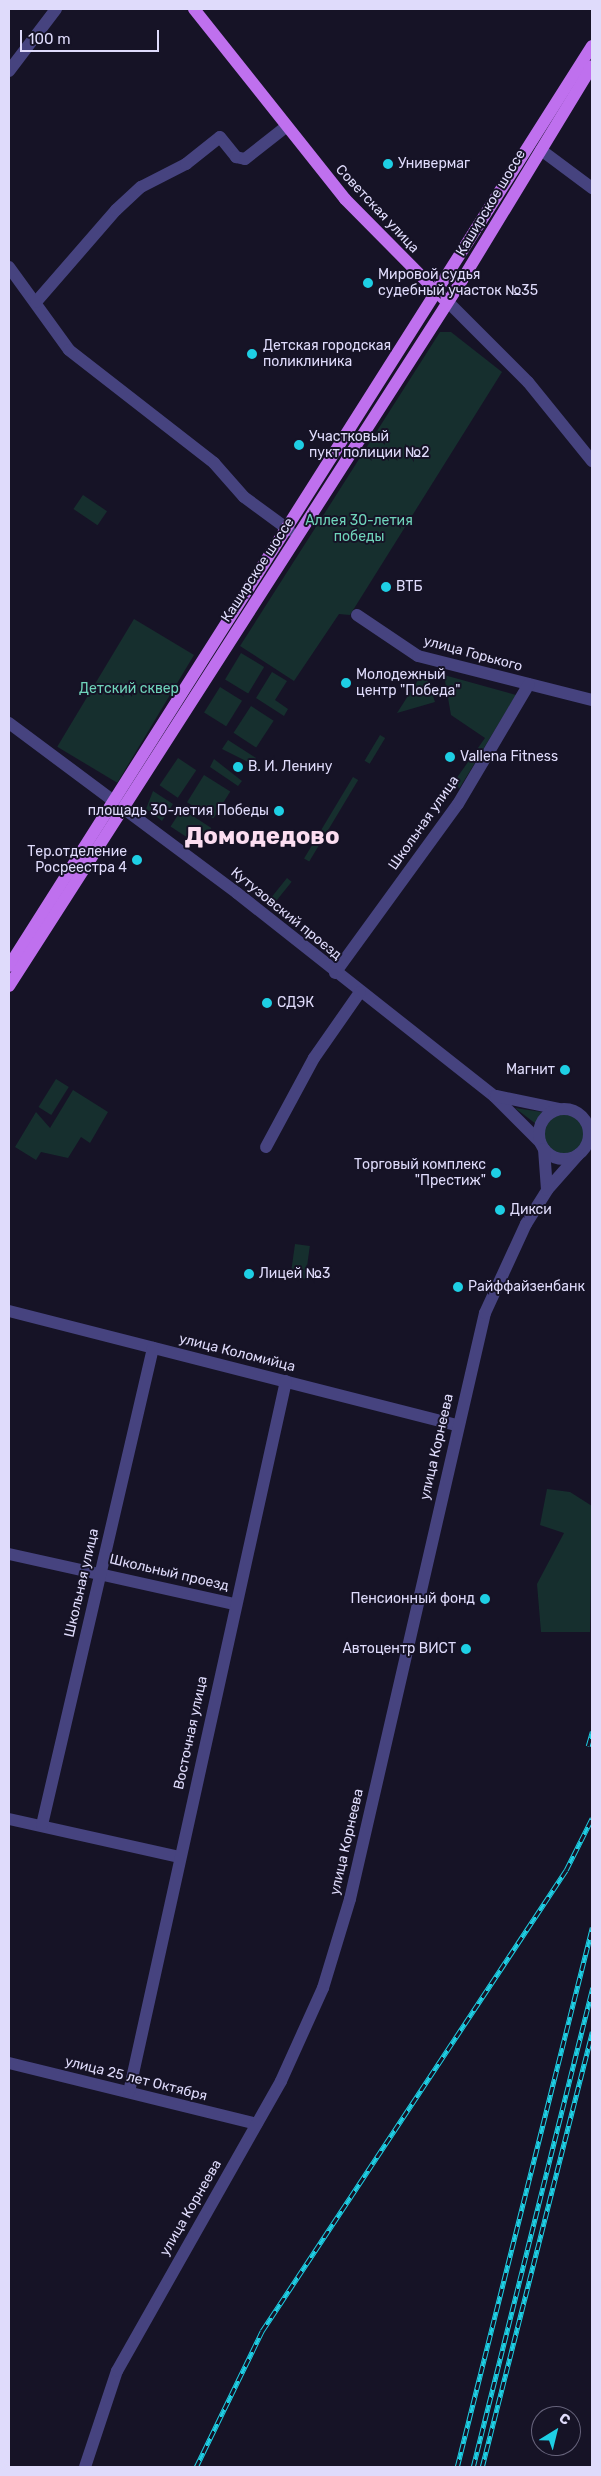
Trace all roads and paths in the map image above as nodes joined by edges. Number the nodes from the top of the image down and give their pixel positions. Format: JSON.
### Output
{"nodes":[{"id":1,"x":56,"y":9,"type":"edge"},
{"id":2,"x":194,"y":9,"type":"edge"},
{"id":3,"x":592,"y":46,"type":"edge"},
{"id":4,"x":592,"y":66,"type":"edge"},
{"id":5,"x":9,"y":71,"type":"edge"},
{"id":6,"x":287,"y":126,"type":"junction"},
{"id":7,"x":541,"y":150,"type":"junction"},
{"id":8,"x":592,"y":188,"type":"edge"},
{"id":9,"x":9,"y":267,"type":"edge"},
{"id":10,"x":438,"y":293,"type":"junction"},
{"id":11,"x":36,"y":302,"type":"junction"},
{"id":12,"x":448,"y":302,"type":"junction"},
{"id":13,"x":592,"y":461,"type":"edge"},
{"id":14,"x":289,"y":530,"type":"junction"},
{"id":15,"x":357,"y":615,"type":"dead end"},
{"id":16,"x":529,"y":684,"type":"junction"},
{"id":17,"x":592,"y":700,"type":"edge"},
{"id":18,"x":9,"y":724,"type":"edge"},
{"id":19,"x":116,"y":807,"type":"junction"},
{"id":20,"x":9,"y":966,"type":"edge"},
{"id":21,"x":335,"y":973,"type":"junction"},
{"id":22,"x":9,"y":986,"type":"edge"},
{"id":23,"x":360,"y":992,"type":"junction"},
{"id":24,"x":494,"y":1096,"type":"junction"},
{"id":25,"x":559,"y":1109,"type":"junction"},
{"id":26,"x":578,"y":1113,"type":"junction"},
{"id":27,"x":592,"y":1114,"type":"edge"},
{"id":28,"x":590,"y":1139,"type":"edge"},
{"id":29,"x":542,"y":1145,"type":"junction"},
{"id":30,"x":266,"y":1147,"type":"dead end"},
{"id":31,"x":578,"y":1155,"type":"junction"},
{"id":32,"x":547,"y":1190,"type":"junction"},
{"id":33,"x":9,"y":1311,"type":"edge"},
{"id":34,"x":153,"y":1348,"type":"junction"},
{"id":35,"x":286,"y":1381,"type":"junction"},
{"id":36,"x":457,"y":1425,"type":"junction"},
{"id":37,"x":9,"y":1554,"type":"edge"},
{"id":38,"x":100,"y":1572,"type":"junction"},
{"id":39,"x":234,"y":1604,"type":"junction"},
{"id":40,"x":9,"y":1819,"type":"edge"},
{"id":41,"x":42,"y":1825,"type":"junction"},
{"id":42,"x":179,"y":1856,"type":"junction"},
{"id":43,"x":9,"y":2063,"type":"edge"},
{"id":44,"x":129,"y":2092,"type":"junction"},
{"id":45,"x":257,"y":2124,"type":"junction"},
{"id":46,"x":84,"y":2467,"type":"edge"}],
"edges":[{"from":1,"to":5,"type":"street"},
{"from":2,"to":6,"type":"main road","name":"Советская улица"},
{"from":3,"to":10,"type":"main road","name":"Каширское шоссе"},
{"from":4,"to":7,"type":"main road","name":"Каширское шоссе"},
{"from":6,"to":10,"type":"main road","name":"Советская улица"},
{"from":6,"to":11,"type":"street"},
{"from":7,"to":8,"type":"street"},
{"from":7,"to":12,"type":"main road","name":"Каширское шоссе"},
{"from":9,"to":11,"type":"street"},
{"from":10,"to":12,"type":"main road","name":"Советская улица"},
{"from":10,"to":14,"type":"main road","name":"Каширское шоссе"},
{"from":11,"to":14,"type":"street"},
{"from":12,"to":13,"type":"street","name":"Советская улица"},
{"from":12,"to":19,"type":"main road","name":"Каширское шоссе"},
{"from":14,"to":19,"type":"main road","name":"Каширское шоссе"},
{"from":15,"to":16,"type":"street","name":"улица Горького"},
{"from":16,"to":17,"type":"street","name":"улица Горького"},
{"from":16,"to":21,"type":"street","name":"Школьная улица"},
{"from":18,"to":19,"type":"street","name":"Кутузовский проезд"},
{"from":19,"to":20,"type":"main road","name":"Каширское шоссе"},
{"from":19,"to":21,"type":"street","name":"Кутузовский проезд"},
{"from":19,"to":22,"type":"main road","name":"Каширское шоссе"},
{"from":21,"to":23,"type":"street","name":"Кутузовский проезд"},
{"from":23,"to":24,"type":"street","name":"Кутузовский проезд"},
{"from":23,"to":30,"type":"street"},
{"from":24,"to":25,"type":"street"},
{"from":24,"to":29,"type":"street","name":"Кутузовский проезд"},
{"from":25,"to":26,"type":"street"},
{"from":25,"to":29,"type":"street"},
{"from":26,"to":27,"type":"street"},
{"from":26,"to":28,"type":"street"},
{"from":28,"to":31,"type":"street"},
{"from":29,"to":31,"type":"street"},
{"from":29,"to":32,"type":"street"},
{"from":31,"to":32,"type":"street","name":"улица Корнеева"},
{"from":32,"to":36,"type":"street","name":"улица Корнеева"},
{"from":33,"to":34,"type":"street","name":"улица Коломийца"},
{"from":34,"to":35,"type":"street","name":"улица Коломийца"},
{"from":34,"to":38,"type":"street","name":"Школьная улица"},
{"from":35,"to":36,"type":"street","name":"улица Коломийца"},
{"from":35,"to":39,"type":"street","name":"Восточная улица"},
{"from":36,"to":45,"type":"street","name":"улица Корнеева"},
{"from":37,"to":38,"type":"street","name":"Школьный проезд"},
{"from":38,"to":39,"type":"street","name":"Школьный проезд"},
{"from":38,"to":41,"type":"street","name":"Школьная улица"},
{"from":39,"to":42,"type":"street","name":"Восточная улица"},
{"from":40,"to":41,"type":"street"},
{"from":41,"to":42,"type":"street"},
{"from":42,"to":44,"type":"street","name":"Восточная улица"},
{"from":43,"to":44,"type":"street","name":"улица 25 лет Октября"},
{"from":44,"to":45,"type":"street","name":"улица 25 лет Октября"},
{"from":45,"to":46,"type":"street","name":"улица Корнеева"}]}
